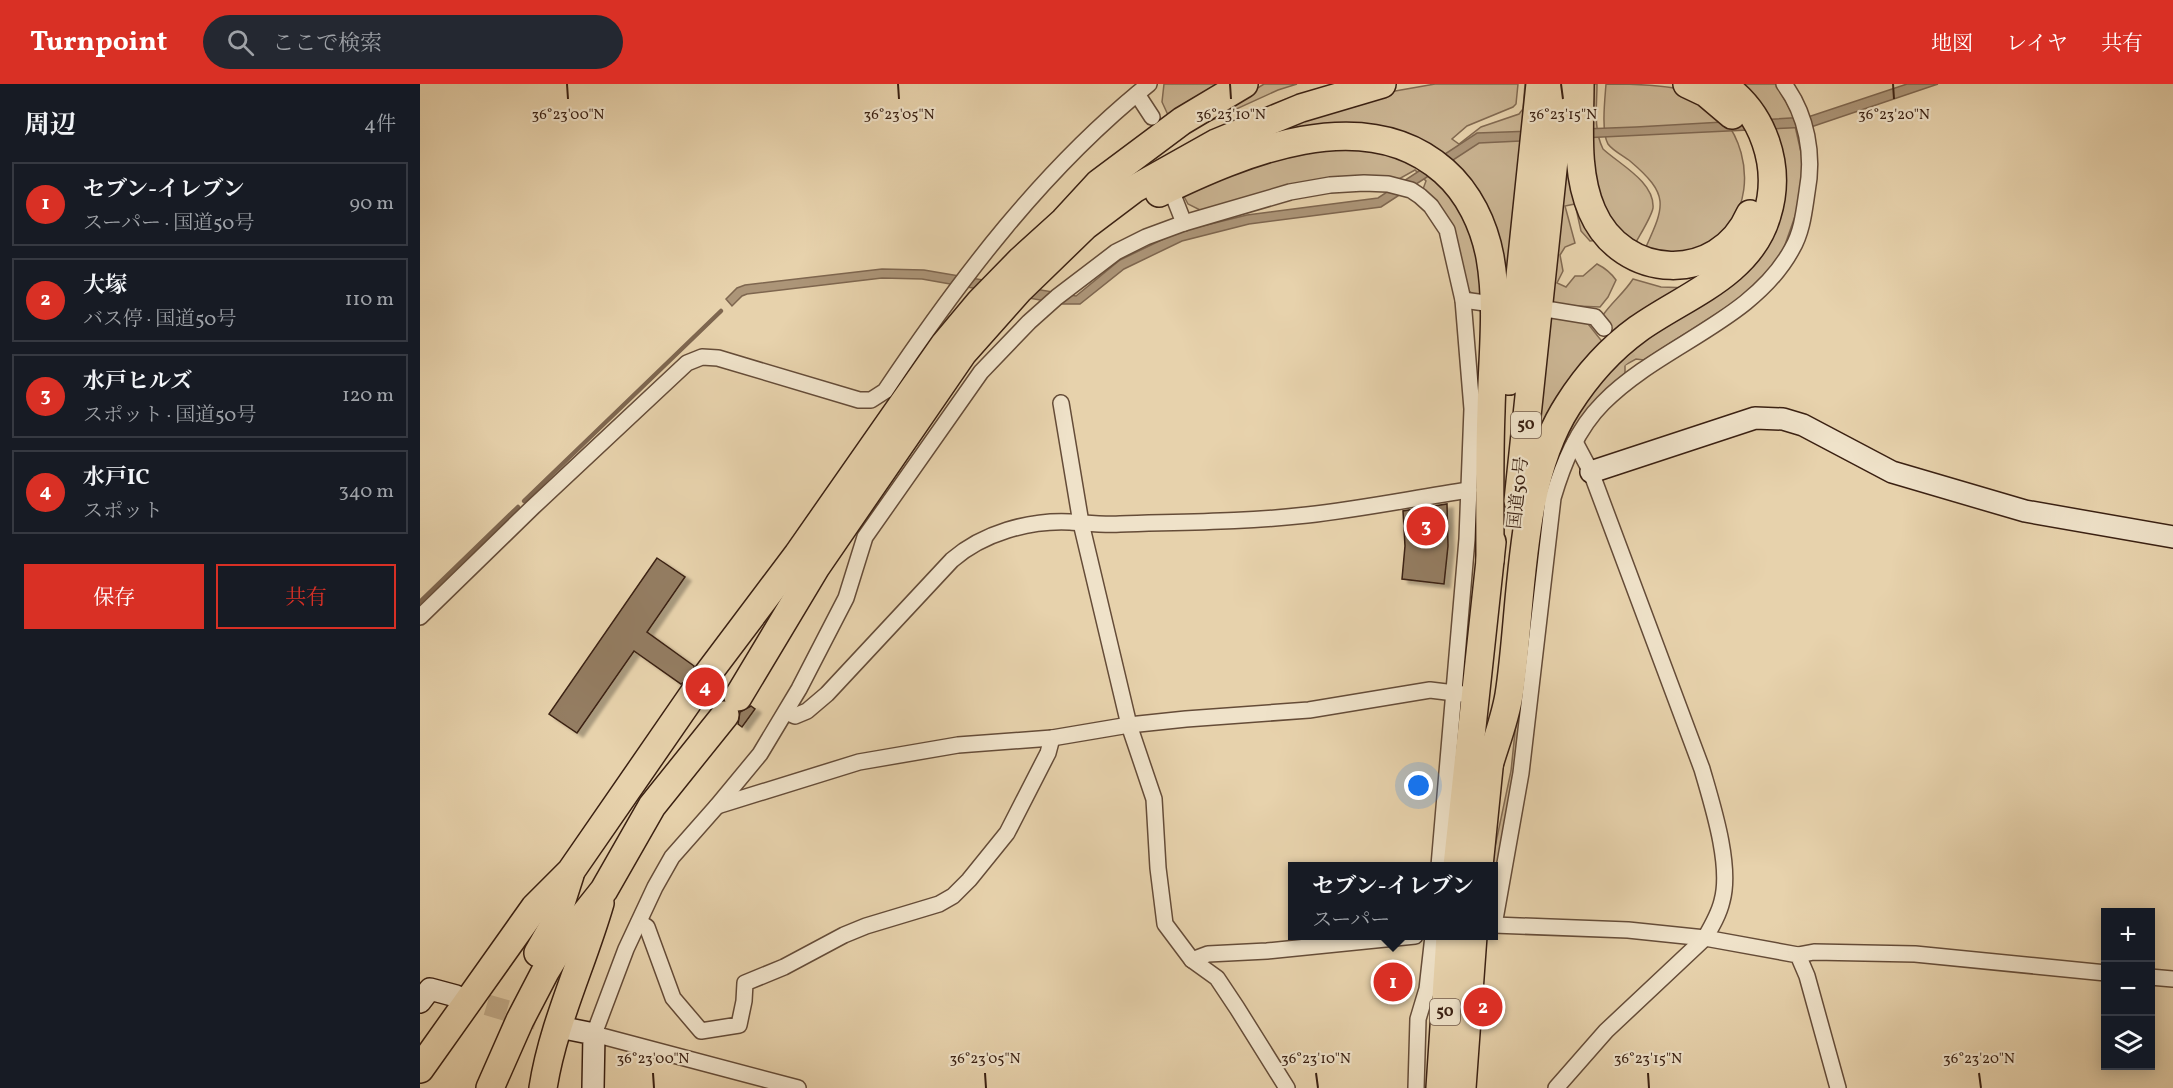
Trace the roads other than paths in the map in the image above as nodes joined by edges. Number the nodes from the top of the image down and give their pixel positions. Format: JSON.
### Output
{"nodes":[{"id":1,"x":1244,"y":84,"type":"edge"},
{"id":2,"x":1326,"y":84,"type":"edge"},
{"id":3,"x":1382,"y":84,"type":"edge"},
{"id":4,"x":1540,"y":84,"type":"edge"},
{"id":5,"x":1562,"y":84,"type":"edge"},
{"id":6,"x":1580,"y":84,"type":"edge"},
{"id":7,"x":1687,"y":84,"type":"edge"},
{"id":8,"x":1721,"y":84,"type":"edge"},
{"id":9,"x":1784,"y":84,"type":"edge"},
{"id":10,"x":1143,"y":89,"type":"edge"},
{"id":11,"x":1152,"y":117,"type":"dead end"},
{"id":12,"x":1175,"y":200,"type":"dead end"},
{"id":13,"x":1064,"y":221,"type":"junction"},
{"id":14,"x":1184,"y":223,"type":"junction"},
{"id":15,"x":1058,"y":254,"type":"junction"},
{"id":16,"x":1463,"y":300,"type":"junction"},
{"id":17,"x":1485,"y":303,"type":"dead end"},
{"id":18,"x":1552,"y":310,"type":"dead end"},
{"id":19,"x":1604,"y":328,"type":"tunnel mouth"},
{"id":20,"x":1061,"y":403,"type":"dead end"},
{"id":21,"x":1575,"y":442,"type":"junction"},
{"id":22,"x":1591,"y":472,"type":"junction"},
{"id":23,"x":1469,"y":490,"type":"junction"},
{"id":24,"x":1081,"y":523,"type":"junction"},
{"id":25,"x":2173,"y":537,"type":"edge"},
{"id":26,"x":1490,"y":560,"type":"junction"},
{"id":27,"x":420,"y":617,"type":"edge"},
{"id":28,"x":1465,"y":694,"type":"junction"},
{"id":29,"x":786,"y":712,"type":"junction"},
{"id":30,"x":1129,"y":725,"type":"junction"},
{"id":31,"x":1052,"y":738,"type":"junction"},
{"id":32,"x":1489,"y":765,"type":"junction"},
{"id":33,"x":717,"y":806,"type":"junction"},
{"id":34,"x":1440,"y":862,"type":"edge"},
{"id":35,"x":1457,"y":862,"type":"edge"},
{"id":36,"x":1479,"y":862,"type":"edge"},
{"id":37,"x":571,"y":871,"type":"junction"},
{"id":38,"x":604,"y":890,"type":"junction"},
{"id":39,"x":1498,"y":902,"type":"edge"},
{"id":40,"x":639,"y":922,"type":"junction"},
{"id":41,"x":1498,"y":925,"type":"edge"},
{"id":42,"x":1705,"y":938,"type":"junction"},
{"id":43,"x":1376,"y":940,"type":"edge"},
{"id":44,"x":1432,"y":940,"type":"edge"},
{"id":45,"x":1450,"y":940,"type":"edge"},
{"id":46,"x":1473,"y":940,"type":"edge"},
{"id":47,"x":1798,"y":955,"type":"junction"},
{"id":48,"x":1192,"y":960,"type":"junction"},
{"id":49,"x":2101,"y":973,"type":"edge"},
{"id":50,"x":2155,"y":977,"type":"edge"},
{"id":51,"x":2173,"y":979,"type":"edge"},
{"id":52,"x":423,"y":991,"type":"edge"},
{"id":53,"x":456,"y":996,"type":"tunnel mouth"},
{"id":54,"x":568,"y":1029,"type":"tunnel mouth"},
{"id":55,"x":594,"y":1034,"type":"junction"},
{"id":56,"x":420,"y":1070,"type":"edge"},
{"id":57,"x":473,"y":1088,"type":"edge"},
{"id":58,"x":490,"y":1088,"type":"edge"},
{"id":59,"x":543,"y":1088,"type":"edge"},
{"id":60,"x":593,"y":1088,"type":"edge"},
{"id":61,"x":798,"y":1088,"type":"edge"},
{"id":62,"x":1287,"y":1088,"type":"edge"},
{"id":63,"x":1416,"y":1088,"type":"edge"},
{"id":64,"x":1440,"y":1088,"type":"edge"},
{"id":65,"x":1462,"y":1088,"type":"edge"},
{"id":66,"x":1556,"y":1088,"type":"edge"},
{"id":67,"x":1838,"y":1088,"type":"edge"}],
"edges":[{"from":1,"to":13,"type":"highway"},
{"from":2,"to":13,"type":"highway"},
{"from":3,"to":15,"type":"highway"},
{"from":4,"to":26,"type":"highway","name":"国道50号","number":"50"},
{"from":5,"to":32,"type":"highway","name":"国道50号","number":"50"},
{"from":6,"to":7,"type":"highway"},
{"from":8,"to":32,"type":"highway"},
{"from":9,"to":21,"type":"street"},
{"from":10,"to":11,"type":"street"},
{"from":10,"to":27,"type":"street"},
{"from":12,"to":14,"type":"street"},
{"from":13,"to":37,"type":"highway"},
{"from":14,"to":16,"type":"street"},
{"from":14,"to":29,"type":"street"},
{"from":15,"to":26,"type":"highway"},
{"from":15,"to":38,"type":"highway"},
{"from":16,"to":17,"type":"street"},
{"from":16,"to":23,"type":"street"},
{"from":18,"to":19,"type":"street"},
{"from":20,"to":24,"type":"street"},
{"from":21,"to":22,"type":"street"},
{"from":21,"to":39,"type":"street"},
{"from":22,"to":25,"type":"street"},
{"from":22,"to":42,"type":"street"},
{"from":23,"to":24,"type":"street"},
{"from":23,"to":28,"type":"street"},
{"from":24,"to":29,"type":"street"},
{"from":24,"to":30,"type":"street"},
{"from":26,"to":28,"type":"highway","name":"国道50号","number":"50"},
{"from":28,"to":30,"type":"street"},
{"from":28,"to":34,"type":"street"},
{"from":28,"to":35,"type":"highway","name":"国道50号","number":"50"},
{"from":29,"to":33,"type":"street"},
{"from":30,"to":31,"type":"street"},
{"from":30,"to":48,"type":"street"},
{"from":31,"to":33,"type":"street"},
{"from":31,"to":40,"type":"street"},
{"from":32,"to":36,"type":"highway","name":"国道50号","number":"50"},
{"from":33,"to":40,"type":"street"},
{"from":37,"to":56,"type":"highway"},
{"from":37,"to":57,"type":"highway"},
{"from":38,"to":58,"type":"highway"},
{"from":38,"to":59,"type":"highway"},
{"from":40,"to":55,"type":"street"},
{"from":41,"to":42,"type":"street"},
{"from":42,"to":47,"type":"street"},
{"from":42,"to":66,"type":"street"},
{"from":43,"to":48,"type":"street"},
{"from":44,"to":63,"type":"street"},
{"from":45,"to":64,"type":"highway","number":"50"},
{"from":46,"to":65,"type":"highway","number":"50"},
{"from":47,"to":49,"type":"street"},
{"from":47,"to":67,"type":"street"},
{"from":48,"to":62,"type":"street"},
{"from":50,"to":51,"type":"street"},
{"from":52,"to":53,"type":"street"},
{"from":54,"to":55,"type":"street"},
{"from":55,"to":60,"type":"street"},
{"from":55,"to":61,"type":"street"}]}
